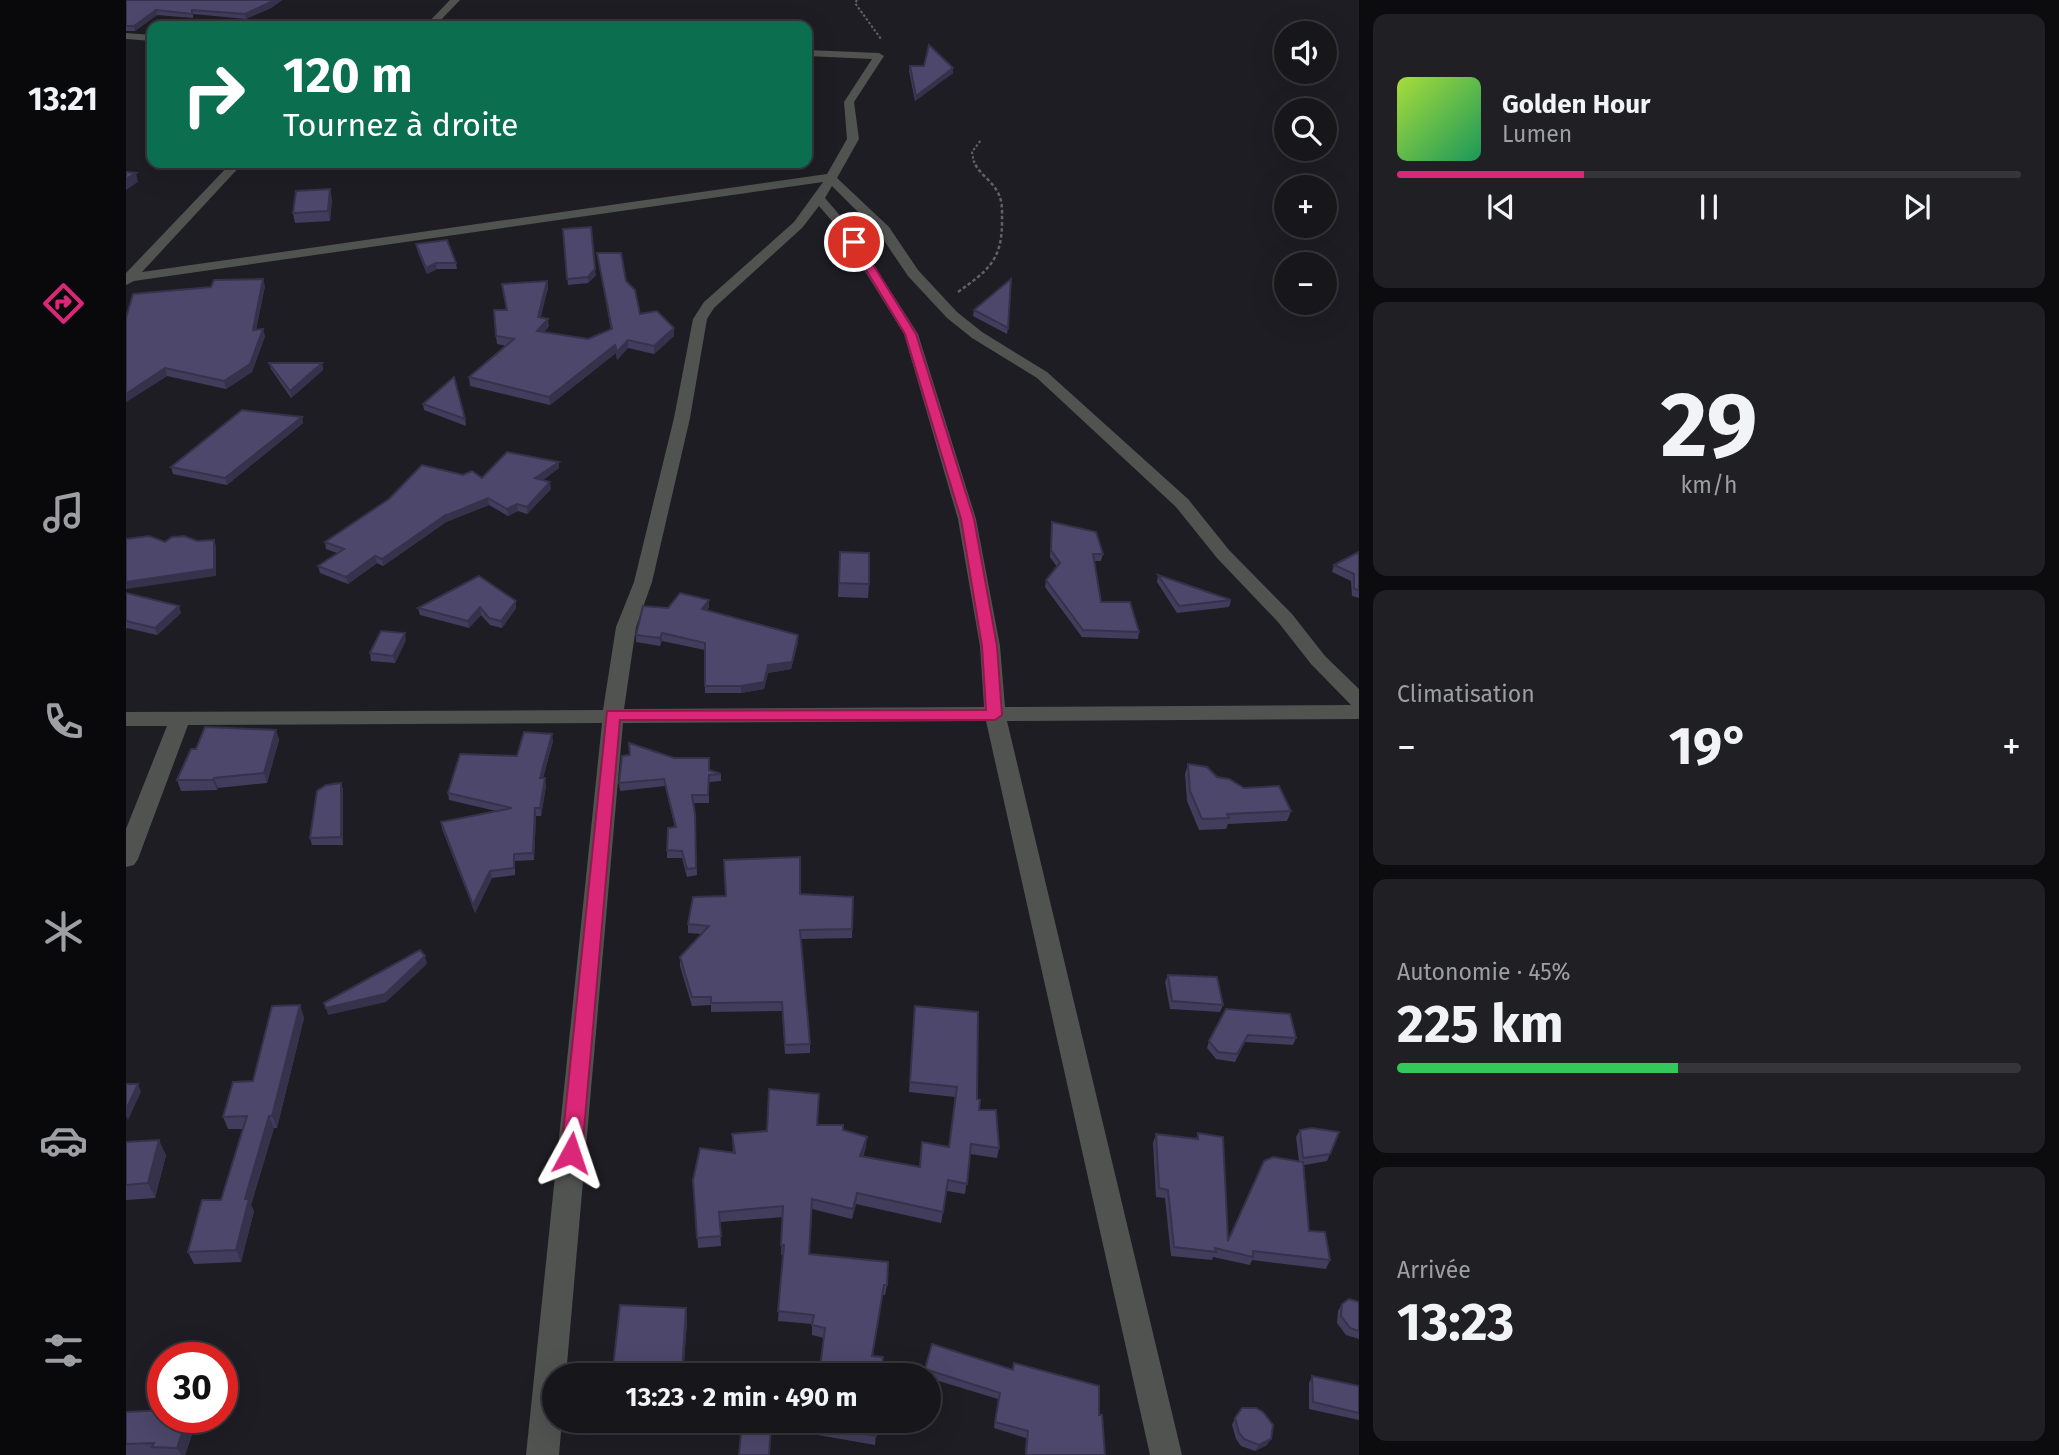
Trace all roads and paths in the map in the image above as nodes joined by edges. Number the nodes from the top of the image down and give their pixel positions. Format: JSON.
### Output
{"nodes":[{"id":1,"x":455,"y":0,"type":"edge"},
{"id":2,"x":857,"y":0,"type":"edge"},
{"id":3,"x":435,"y":21,"type":"edge"},
{"id":4,"x":126,"y":36,"type":"edge"},
{"id":5,"x":147,"y":38,"type":"edge"},
{"id":6,"x":812,"y":53,"type":"edge"},
{"id":7,"x":879,"y":57,"type":"junction"},
{"id":8,"x":981,"y":140,"type":"dead end"},
{"id":9,"x":232,"y":168,"type":"edge"},
{"id":10,"x":824,"y":188,"type":"junction"},
{"id":11,"x":127,"y":279,"type":"edge"},
{"id":12,"x":953,"y":315,"type":"junction"},
{"id":13,"x":1359,"y":701,"type":"edge"},
{"id":14,"x":1359,"y":712,"type":"edge"},
{"id":15,"x":613,"y":715,"type":"junction"},
{"id":16,"x":995,"y":715,"type":"junction"},
{"id":17,"x":180,"y":718,"type":"junction"},
{"id":18,"x":126,"y":719,"type":"edge"},
{"id":19,"x":126,"y":859,"type":"edge"},
{"id":20,"x":543,"y":1455,"type":"edge"},
{"id":21,"x":1166,"y":1455,"type":"edge"}],
"edges":[{"from":1,"to":3,"type":"street"},
{"from":2,"to":7,"type":"path"},
{"from":4,"to":5,"type":"street"},
{"from":6,"to":7,"type":"street"},
{"from":7,"to":10,"type":"street"},
{"from":8,"to":12,"type":"path"},
{"from":9,"to":11,"type":"street"},
{"from":10,"to":11,"type":"street"},
{"from":10,"to":12,"type":"street"},
{"from":10,"to":15,"type":"street"},
{"from":10,"to":16,"type":"street"},
{"from":12,"to":13,"type":"street"},
{"from":14,"to":16,"type":"street"},
{"from":15,"to":16,"type":"street"},
{"from":15,"to":17,"type":"street"},
{"from":15,"to":20,"type":"street"},
{"from":16,"to":21,"type":"street"},
{"from":17,"to":18,"type":"street"},
{"from":17,"to":19,"type":"street"}]}
